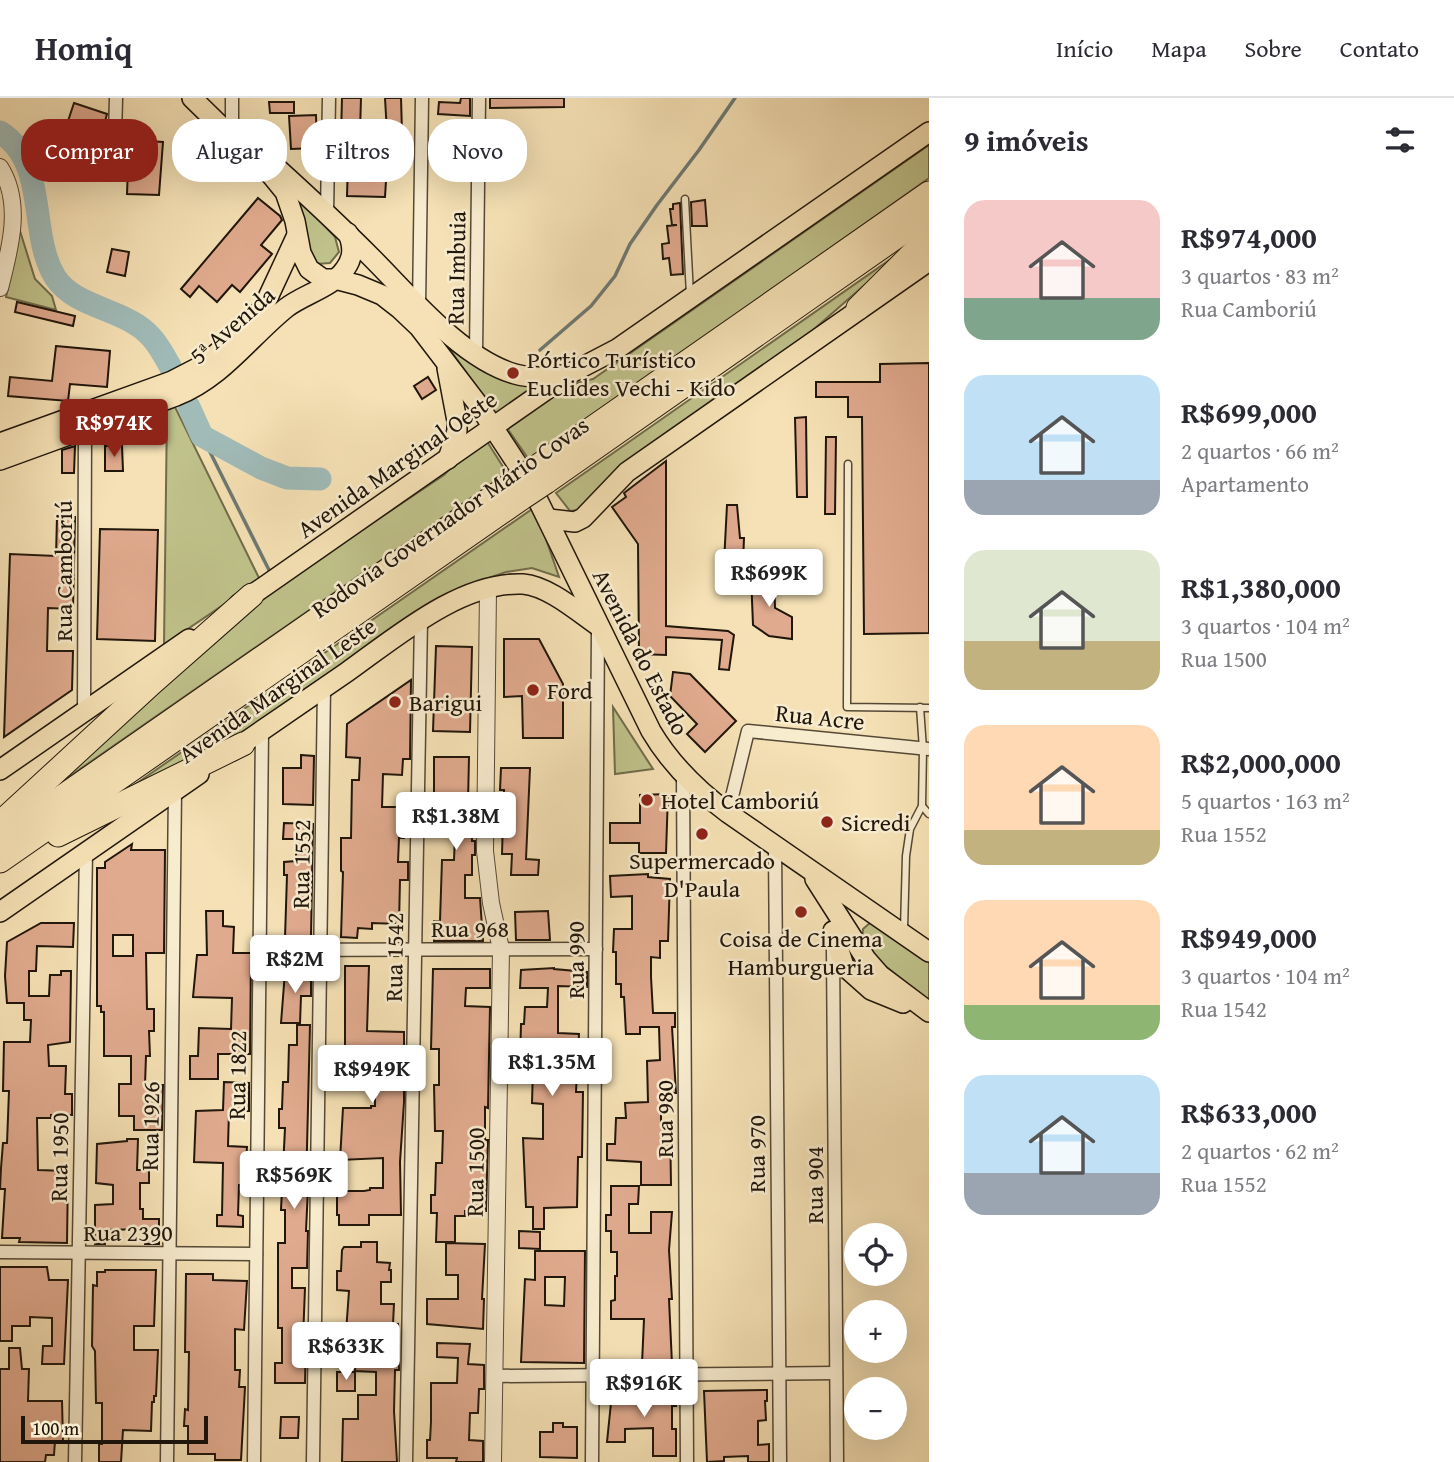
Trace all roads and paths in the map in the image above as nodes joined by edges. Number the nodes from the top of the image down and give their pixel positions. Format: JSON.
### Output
{"nodes":[{"id":1,"x":116,"y":98,"type":"edge"},
{"id":2,"x":192,"y":98,"type":"edge"},
{"id":3,"x":204,"y":98,"type":"edge"},
{"id":4,"x":232,"y":98,"type":"edge"},
{"id":5,"x":329,"y":98,"type":"edge"},
{"id":6,"x":422,"y":98,"type":"edge"},
{"id":7,"x":479,"y":98,"type":"edge"},
{"id":8,"x":115,"y":119,"type":"edge"},
{"id":9,"x":225,"y":119,"type":"edge"},
{"id":10,"x":232,"y":119,"type":"edge"},
{"id":11,"x":929,"y":132,"type":"edge"},
{"id":12,"x":0,"y":167,"type":"edge"},
{"id":13,"x":287,"y":176,"type":"edge"},
{"id":14,"x":929,"y":193,"type":"edge"},
{"id":15,"x":685,"y":199,"type":"dead end"},
{"id":16,"x":327,"y":213,"type":"junction"},
{"id":17,"x":929,"y":214,"type":"edge"},
{"id":18,"x":348,"y":233,"type":"junction"},
{"id":19,"x":298,"y":234,"type":"junction"},
{"id":20,"x":929,"y":237,"type":"edge"},
{"id":21,"x":929,"y":261,"type":"edge"},
{"id":22,"x":335,"y":279,"type":"junction"},
{"id":23,"x":0,"y":288,"type":"edge"},
{"id":24,"x":691,"y":298,"type":"junction"},
{"id":25,"x":419,"y":307,"type":"junction"},
{"id":26,"x":858,"y":309,"type":"junction"},
{"id":27,"x":475,"y":354,"type":"junction"},
{"id":28,"x":445,"y":361,"type":"junction"},
{"id":29,"x":569,"y":374,"type":"junction"},
{"id":30,"x":494,"y":427,"type":"junction"},
{"id":31,"x":85,"y":429,"type":"junction"},
{"id":32,"x":0,"y":443,"type":"edge"},
{"id":33,"x":449,"y":459,"type":"junction"},
{"id":34,"x":0,"y":460,"type":"edge"},
{"id":35,"x":848,"y":464,"type":"dead end"},
{"id":36,"x":529,"y":483,"type":"junction"},
{"id":37,"x":549,"y":519,"type":"junction"},
{"id":38,"x":488,"y":589,"type":"junction"},
{"id":39,"x":252,"y":595,"type":"junction"},
{"id":40,"x":421,"y":621,"type":"junction"},
{"id":41,"x":598,"y":626,"type":"junction"},
{"id":42,"x":324,"y":687,"type":"junction"},
{"id":43,"x":920,"y":707,"type":"junction"},
{"id":44,"x":929,"y":708,"type":"edge"},
{"id":45,"x":84,"y":712,"type":"junction"},
{"id":46,"x":262,"y":730,"type":"junction"},
{"id":47,"x":243,"y":744,"type":"junction"},
{"id":48,"x":926,"y":749,"type":"edge"},
{"id":49,"x":0,"y":770,"type":"edge"},
{"id":50,"x":683,"y":775,"type":"junction"},
{"id":51,"x":175,"y":791,"type":"junction"},
{"id":52,"x":922,"y":806,"type":"junction"},
{"id":53,"x":728,"y":813,"type":"junction"},
{"id":54,"x":929,"y":814,"type":"edge"},
{"id":55,"x":0,"y":824,"type":"edge"},
{"id":56,"x":0,"y":840,"type":"edge"},
{"id":57,"x":775,"y":846,"type":"junction"},
{"id":58,"x":86,"y":852,"type":"junction"},
{"id":59,"x":0,"y":861,"type":"edge"},
{"id":60,"x":0,"y":867,"type":"edge"},
{"id":61,"x":807,"y":869,"type":"junction"},
{"id":62,"x":833,"y":907,"type":"junction"},
{"id":63,"x":0,"y":912,"type":"edge"},
{"id":64,"x":833,"y":931,"type":"junction"},
{"id":65,"x":903,"y":934,"type":"junction"},
{"id":66,"x":501,"y":949,"type":"junction"},
{"id":67,"x":596,"y":949,"type":"junction"},
{"id":68,"x":260,"y":950,"type":"junction"},
{"id":69,"x":320,"y":950,"type":"junction"},
{"id":70,"x":415,"y":950,"type":"junction"},
{"id":71,"x":929,"y":951,"type":"edge"},
{"id":72,"x":929,"y":1012,"type":"edge"},
{"id":73,"x":0,"y":1252,"type":"edge"},
{"id":74,"x":78,"y":1252,"type":"junction"},
{"id":75,"x":169,"y":1253,"type":"junction"},
{"id":76,"x":256,"y":1254,"type":"junction"},
{"id":77,"x":779,"y":1373,"type":"junction"},
{"id":78,"x":836,"y":1373,"type":"junction"},
{"id":79,"x":687,"y":1374,"type":"junction"},
{"id":80,"x":593,"y":1375,"type":"junction"},
{"id":81,"x":495,"y":1376,"type":"junction"},
{"id":82,"x":75,"y":1462,"type":"edge"},
{"id":83,"x":167,"y":1462,"type":"edge"},
{"id":84,"x":254,"y":1462,"type":"edge"},
{"id":85,"x":313,"y":1462,"type":"edge"},
{"id":86,"x":406,"y":1462,"type":"edge"},
{"id":87,"x":493,"y":1462,"type":"edge"},
{"id":88,"x":592,"y":1462,"type":"edge"},
{"id":89,"x":687,"y":1462,"type":"edge"},
{"id":90,"x":780,"y":1462,"type":"edge"},
{"id":91,"x":836,"y":1462,"type":"edge"}],
"edges":[{"from":1,"to":8,"type":"street"},
{"from":2,"to":19,"type":"main road"},
{"from":3,"to":9,"type":"main road"},
{"from":4,"to":10,"type":"street"},
{"from":5,"to":16,"type":"street"},
{"from":6,"to":25,"type":"street"},
{"from":7,"to":27,"type":"street","name":"Rua Imbuia"},
{"from":11,"to":24,"type":"main road","name":"Avenida Marginal Oeste"},
{"from":12,"to":23,"type":"street"},
{"from":13,"to":16,"type":"main road"},
{"from":14,"to":36,"type":"highway","name":"Rodovia Governador Mário Covas"},
{"from":15,"to":24,"type":"lane"},
{"from":16,"to":18,"type":"main road"},
{"from":17,"to":36,"type":"highway","name":"Rodovia Governador Mário Covas"},
{"from":18,"to":22,"type":"main road"},
{"from":18,"to":25,"type":"main road"},
{"from":19,"to":22,"type":"main road","name":"Avenida do Estado"},
{"from":19,"to":32,"type":"main road","name":"5ª Avenida"},
{"from":20,"to":26,"type":"highway"},
{"from":21,"to":26,"type":"main road"},
{"from":22,"to":28,"type":"main road","name":"Avenida do Estado"},
{"from":22,"to":31,"type":"main road","name":"5ª Avenida"},
{"from":24,"to":29,"type":"main road","name":"Avenida Marginal Oeste"},
{"from":25,"to":27,"type":"main road"},
{"from":26,"to":37,"type":"main road"},
{"from":27,"to":29,"type":"main road"},
{"from":28,"to":30,"type":"main road","name":"Avenida do Estado"},
{"from":28,"to":33,"type":"main road"},
{"from":29,"to":30,"type":"main road","name":"Avenida Marginal Oeste"},
{"from":30,"to":33,"type":"main road","name":"Avenida Marginal Oeste"},
{"from":30,"to":36,"type":"main road","name":"Avenida do Estado"},
{"from":31,"to":34,"type":"main road","name":"5ª Avenida"},
{"from":31,"to":45,"type":"street","name":"Rua Camboriú"},
{"from":33,"to":39,"type":"main road","name":"Avenida Marginal Oeste"},
{"from":35,"to":43,"type":"lane"},
{"from":36,"to":37,"type":"main road","name":"Avenida do Estado"},
{"from":36,"to":56,"type":"highway","name":"Rodovia Governador Mário Covas"},
{"from":36,"to":59,"type":"highway","name":"Rodovia Governador Mário Covas"},
{"from":37,"to":41,"type":"main road","name":"Avenida do Estado"},
{"from":38,"to":40,"type":"main road","name":"Avenida Marginal Leste"},
{"from":38,"to":41,"type":"main road","name":"Avenida Marginal Leste"},
{"from":38,"to":66,"type":"street","name":"Rua 1500"},
{"from":39,"to":45,"type":"main road","name":"Avenida Marginal Oeste"},
{"from":39,"to":55,"type":"highway"},
{"from":40,"to":42,"type":"main road","name":"Avenida Marginal Leste"},
{"from":40,"to":70,"type":"street","name":"Rua 1542"},
{"from":41,"to":50,"type":"main road","name":"Avenida do Estado"},
{"from":41,"to":67,"type":"street","name":"Rua 990"},
{"from":42,"to":46,"type":"main road","name":"Avenida Marginal Leste"},
{"from":42,"to":69,"type":"street","name":"Rua 1552"},
{"from":43,"to":44,"type":"lane"},
{"from":43,"to":48,"type":"lane"},
{"from":45,"to":49,"type":"main road","name":"Avenida Marginal Oeste"},
{"from":46,"to":47,"type":"main road","name":"Avenida Marginal Leste"},
{"from":46,"to":68,"type":"street","name":"Rua 1822"},
{"from":47,"to":51,"type":"main road","name":"Avenida Marginal Leste"},
{"from":47,"to":60,"type":"highway"},
{"from":48,"to":52,"type":"lane"},
{"from":48,"to":53,"type":"street","name":"Rua Acre"},
{"from":50,"to":53,"type":"main road","name":"Avenida do Estado"},
{"from":50,"to":79,"type":"street","name":"Rua 980"},
{"from":51,"to":58,"type":"main road","name":"Avenida Marginal Leste"},
{"from":51,"to":75,"type":"street","name":"Rua 1926"},
{"from":52,"to":54,"type":"lane"},
{"from":52,"to":65,"type":"lane"},
{"from":53,"to":57,"type":"main road","name":"Avenida do Estado"},
{"from":57,"to":61,"type":"main road","name":"Avenida do Estado"},
{"from":57,"to":77,"type":"street","name":"Rua 970"},
{"from":58,"to":63,"type":"main road","name":"Avenida Marginal Leste"},
{"from":58,"to":74,"type":"street","name":"Rua 1950"},
{"from":61,"to":62,"type":"main road","name":"Avenida do Estado"},
{"from":61,"to":65,"type":"main road","name":"Avenida do Estado"},
{"from":62,"to":64,"type":"street","name":"Rua 904"},
{"from":62,"to":72,"type":"main road","name":"Avenida do Estado"},
{"from":64,"to":72,"type":"main road"},
{"from":64,"to":78,"type":"street","name":"Rua 904"},
{"from":65,"to":71,"type":"main road","name":"Avenida do Estado"},
{"from":66,"to":67,"type":"street","name":"Rua 968"},
{"from":66,"to":70,"type":"street","name":"Rua 968"},
{"from":66,"to":81,"type":"street","name":"Rua 1500"},
{"from":67,"to":80,"type":"street","name":"Rua 990"},
{"from":68,"to":69,"type":"street","name":"Rua 968"},
{"from":68,"to":76,"type":"street","name":"Rua 1822"},
{"from":69,"to":70,"type":"street","name":"Rua 968"},
{"from":69,"to":85,"type":"street","name":"Rua 1552"},
{"from":70,"to":86,"type":"street","name":"Rua 1542"},
{"from":73,"to":74,"type":"street","name":"Rua 2390"},
{"from":74,"to":75,"type":"street","name":"Rua 2390"},
{"from":74,"to":82,"type":"street","name":"Rua 1950"},
{"from":75,"to":76,"type":"street","name":"Rua 2390"},
{"from":75,"to":83,"type":"street","name":"Rua 1926"},
{"from":76,"to":84,"type":"street","name":"Rua 1822"},
{"from":77,"to":78,"type":"street"},
{"from":77,"to":79,"type":"street"},
{"from":77,"to":90,"type":"street","name":"Rua 970"},
{"from":78,"to":91,"type":"street","name":"Rua 904"},
{"from":79,"to":80,"type":"street"},
{"from":79,"to":89,"type":"street","name":"Rua 980"},
{"from":80,"to":81,"type":"street"},
{"from":80,"to":88,"type":"street","name":"Rua 990"},
{"from":81,"to":87,"type":"street","name":"Rua 1500"}]}
